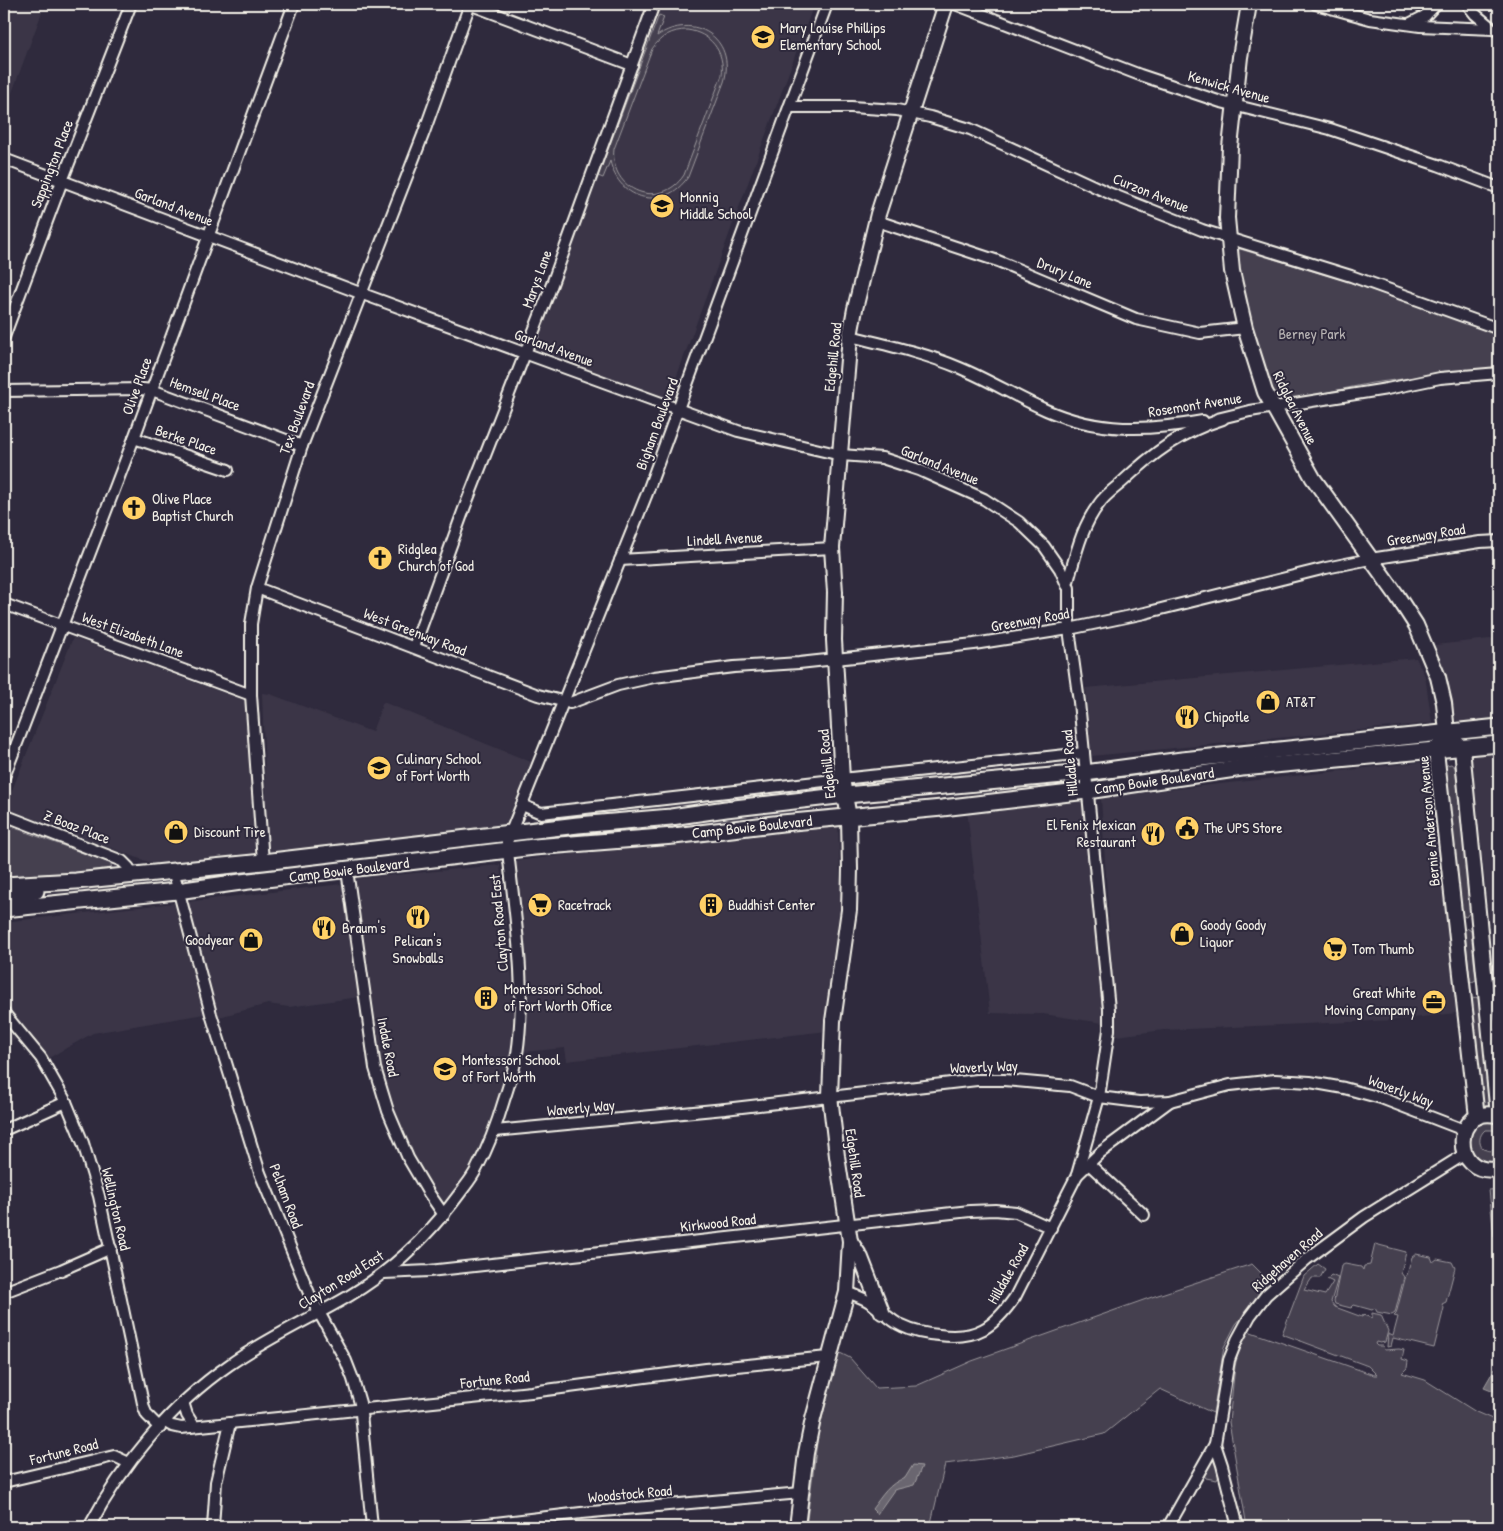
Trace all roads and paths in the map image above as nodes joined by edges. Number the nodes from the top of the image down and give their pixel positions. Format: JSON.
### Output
{"nodes":[{"id":1,"x":130,"y":4,"type":"edge"},
{"id":2,"x":294,"y":4,"type":"edge"},
{"id":3,"x":470,"y":4,"type":"edge"},
{"id":4,"x":654,"y":4,"type":"edge"},
{"id":5,"x":827,"y":4,"type":"edge"},
{"id":6,"x":946,"y":4,"type":"edge"},
{"id":7,"x":955,"y":4,"type":"edge"},
{"id":8,"x":1249,"y":4,"type":"edge"},
{"id":9,"x":1316,"y":4,"type":"edge"},
{"id":10,"x":1436,"y":4,"type":"edge"},
{"id":11,"x":1466,"y":4,"type":"edge"},
{"id":12,"x":1409,"y":24,"type":"junction"},
{"id":13,"x":1496,"y":30,"type":"edge"},
{"id":14,"x":632,"y":64,"type":"junction"},
{"id":15,"x":1234,"y":106,"type":"junction"},
{"id":16,"x":789,"y":108,"type":"junction"},
{"id":17,"x":910,"y":113,"type":"junction"},
{"id":18,"x":4,"y":159,"type":"edge"},
{"id":19,"x":62,"y":181,"type":"junction"},
{"id":20,"x":1499,"y":188,"type":"edge"},
{"id":21,"x":877,"y":221,"type":"junction"},
{"id":22,"x":209,"y":236,"type":"junction"},
{"id":23,"x":1229,"y":238,"type":"junction"},
{"id":24,"x":360,"y":293,"type":"junction"},
{"id":25,"x":1245,"y":328,"type":"junction"},
{"id":26,"x":1499,"y":329,"type":"edge"},
{"id":27,"x":4,"y":336,"type":"edge"},
{"id":28,"x":850,"y":336,"type":"junction"},
{"id":29,"x":525,"y":353,"type":"junction"},
{"id":30,"x":1499,"y":373,"type":"edge"},
{"id":31,"x":152,"y":390,"type":"junction"},
{"id":32,"x":4,"y":391,"type":"edge"},
{"id":33,"x":1274,"y":407,"type":"junction"},
{"id":34,"x":678,"y":409,"type":"junction"},
{"id":35,"x":1223,"y":419,"type":"junction"},
{"id":36,"x":134,"y":438,"type":"junction"},
{"id":37,"x":302,"y":446,"type":"junction"},
{"id":38,"x":841,"y":455,"type":"junction"},
{"id":39,"x":228,"y":470,"type":"dead end"},
{"id":40,"x":1499,"y":541,"type":"edge"},
{"id":41,"x":832,"y":548,"type":"junction"},
{"id":42,"x":1370,"y":559,"type":"junction"},
{"id":43,"x":620,"y":560,"type":"junction"},
{"id":44,"x":1067,"y":585,"type":"junction"},
{"id":45,"x":257,"y":588,"type":"junction"},
{"id":46,"x":4,"y":604,"type":"edge"},
{"id":47,"x":61,"y":625,"type":"junction"},
{"id":48,"x":1069,"y":629,"type":"junction"},
{"id":49,"x":414,"y":647,"type":"junction"},
{"id":50,"x":836,"y":659,"type":"junction"},
{"id":51,"x":252,"y":695,"type":"junction"},
{"id":52,"x":564,"y":702,"type":"junction"},
{"id":53,"x":1499,"y":727,"type":"edge"},
{"id":54,"x":1447,"y":732,"type":"junction"},
{"id":55,"x":1499,"y":744,"type":"edge"},
{"id":56,"x":1287,"y":749,"type":"junction"},
{"id":57,"x":1462,"y":749,"type":"junction"},
{"id":58,"x":1436,"y":751,"type":"junction"},
{"id":59,"x":1084,"y":753,"type":"junction"},
{"id":60,"x":1242,"y":768,"type":"junction"},
{"id":61,"x":1085,"y":773,"type":"junction"},
{"id":62,"x":4,"y":777,"type":"edge"},
{"id":63,"x":842,"y":779,"type":"junction"},
{"id":64,"x":1087,"y":790,"type":"junction"},
{"id":65,"x":846,"y":795,"type":"junction"},
{"id":66,"x":522,"y":805,"type":"junction"},
{"id":67,"x":4,"y":815,"type":"edge"},
{"id":68,"x":672,"y":817,"type":"junction"},
{"id":69,"x":849,"y":818,"type":"junction"},
{"id":70,"x":510,"y":834,"type":"junction"},
{"id":71,"x":674,"y":836,"type":"junction"},
{"id":72,"x":508,"y":851,"type":"junction"},
{"id":73,"x":344,"y":854,"type":"junction"},
{"id":74,"x":263,"y":862,"type":"junction"},
{"id":75,"x":173,"y":870,"type":"junction"},
{"id":76,"x":347,"y":870,"type":"junction"},
{"id":77,"x":128,"y":875,"type":"junction"},
{"id":78,"x":265,"y":880,"type":"junction"},
{"id":79,"x":76,"y":881,"type":"junction"},
{"id":80,"x":4,"y":885,"type":"edge"},
{"id":81,"x":170,"y":892,"type":"junction"},
{"id":82,"x":4,"y":898,"type":"edge"},
{"id":83,"x":54,"y":904,"type":"junction"},
{"id":84,"x":4,"y":909,"type":"edge"},
{"id":85,"x":4,"y":1013,"type":"edge"},
{"id":86,"x":830,"y":1096,"type":"junction"},
{"id":87,"x":1099,"y":1097,"type":"junction"},
{"id":88,"x":1170,"y":1101,"type":"junction"},
{"id":89,"x":66,"y":1102,"type":"junction"},
{"id":90,"x":1499,"y":1115,"type":"edge"},
{"id":91,"x":1477,"y":1117,"type":"junction"},
{"id":92,"x":4,"y":1130,"type":"edge"},
{"id":93,"x":1464,"y":1130,"type":"junction"},
{"id":94,"x":495,"y":1131,"type":"junction"},
{"id":95,"x":1465,"y":1154,"type":"junction"},
{"id":96,"x":1089,"y":1164,"type":"junction"},
{"id":97,"x":1499,"y":1170,"type":"edge"},
{"id":98,"x":1077,"y":1175,"type":"junction"},
{"id":99,"x":444,"y":1215,"type":"junction"},
{"id":100,"x":1144,"y":1215,"type":"dead end"},
{"id":101,"x":847,"y":1224,"type":"junction"},
{"id":102,"x":1051,"y":1228,"type":"junction"},
{"id":103,"x":850,"y":1241,"type":"junction"},
{"id":104,"x":111,"y":1248,"type":"junction"},
{"id":105,"x":384,"y":1273,"type":"junction"},
{"id":106,"x":4,"y":1292,"type":"edge"},
{"id":107,"x":847,"y":1292,"type":"junction"},
{"id":108,"x":319,"y":1312,"type":"junction"},
{"id":109,"x":882,"y":1312,"type":"junction"},
{"id":110,"x":828,"y":1357,"type":"junction"},
{"id":111,"x":183,"y":1402,"type":"junction"},
{"id":112,"x":360,"y":1408,"type":"junction"},
{"id":113,"x":230,"y":1423,"type":"junction"},
{"id":114,"x":162,"y":1425,"type":"junction"},
{"id":115,"x":194,"y":1426,"type":"junction"},
{"id":116,"x":1215,"y":1444,"type":"junction"},
{"id":117,"x":129,"y":1463,"type":"junction"},
{"id":118,"x":4,"y":1482,"type":"edge"},
{"id":119,"x":801,"y":1493,"type":"junction"},
{"id":120,"x":89,"y":1527,"type":"edge"},
{"id":121,"x":213,"y":1527,"type":"edge"},
{"id":122,"x":372,"y":1527,"type":"edge"},
{"id":123,"x":461,"y":1527,"type":"edge"},
{"id":124,"x":797,"y":1527,"type":"edge"},
{"id":125,"x":1168,"y":1527,"type":"edge"},
{"id":126,"x":1238,"y":1527,"type":"edge"}],
"edges":[{"from":1,"to":19,"type":"street","name":"Sappington Place"},
{"from":2,"to":22,"type":"street","name":"Olive Place"},
{"from":3,"to":14,"type":"street"},
{"from":3,"to":24,"type":"street","name":"Tex Boulevard"},
{"from":4,"to":14,"type":"street","name":"Marys Lane"},
{"from":5,"to":16,"type":"street","name":"Bigham Boulevard"},
{"from":6,"to":17,"type":"street","name":"Edgehill Road"},
{"from":7,"to":15,"type":"street","name":"Kenwick Avenue"},
{"from":8,"to":15,"type":"street","name":"Ridglea Avenue"},
{"from":9,"to":12,"type":"street"},
{"from":10,"to":12,"type":"street"},
{"from":11,"to":13,"type":"street"},
{"from":12,"to":13,"type":"street"},
{"from":14,"to":29,"type":"street","name":"Marys Lane"},
{"from":15,"to":20,"type":"street","name":"Kenwick Avenue"},
{"from":15,"to":23,"type":"street","name":"Ridglea Avenue"},
{"from":16,"to":17,"type":"street","name":"Curzon Avenue"},
{"from":16,"to":34,"type":"street","name":"Bigham Boulevard"},
{"from":17,"to":21,"type":"street","name":"Edgehill Road"},
{"from":17,"to":23,"type":"street","name":"Curzon Avenue"},
{"from":18,"to":19,"type":"street","name":"Garland Avenue"},
{"from":19,"to":22,"type":"street","name":"Garland Avenue"},
{"from":19,"to":27,"type":"street","name":"Sappington Place"},
{"from":21,"to":25,"type":"street","name":"Drury Lane"},
{"from":21,"to":28,"type":"street","name":"Edgehill Road"},
{"from":22,"to":24,"type":"street","name":"Garland Avenue"},
{"from":22,"to":31,"type":"street","name":"Olive Place"},
{"from":23,"to":25,"type":"street","name":"Ridglea Avenue"},
{"from":23,"to":26,"type":"street","name":"Curzon Avenue"},
{"from":24,"to":29,"type":"street","name":"Garland Avenue"},
{"from":24,"to":37,"type":"street","name":"Tex Boulevard"},
{"from":25,"to":33,"type":"street","name":"Ridglea Avenue"},
{"from":28,"to":35,"type":"street","name":"Rosemont Avenue"},
{"from":28,"to":38,"type":"street","name":"Edgehill Road"},
{"from":29,"to":34,"type":"street","name":"Garland Avenue"},
{"from":29,"to":49,"type":"street","name":"Marys Lane"},
{"from":30,"to":33,"type":"street","name":"Rosemont Avenue"},
{"from":31,"to":32,"type":"street","name":"Hemsell Place"},
{"from":31,"to":36,"type":"street","name":"Olive Place"},
{"from":31,"to":37,"type":"street","name":"Hemsell Place"},
{"from":33,"to":35,"type":"street","name":"Rosemont Avenue"},
{"from":33,"to":42,"type":"street","name":"Ridglea Avenue"},
{"from":34,"to":38,"type":"street","name":"Garland Avenue"},
{"from":34,"to":43,"type":"street","name":"Bigham Boulevard"},
{"from":35,"to":44,"type":"street","name":"Hilldale Road"},
{"from":36,"to":39,"type":"street","name":"Berke Place"},
{"from":36,"to":47,"type":"street","name":"Olive Place"},
{"from":37,"to":45,"type":"street","name":"Tex Boulevard"},
{"from":38,"to":41,"type":"street","name":"Edgehill Road"},
{"from":38,"to":44,"type":"street","name":"Garland Avenue"},
{"from":40,"to":42,"type":"street","name":"Greenway Road"},
{"from":41,"to":43,"type":"street","name":"Lindell Avenue"},
{"from":41,"to":50,"type":"street","name":"Edgehill Road"},
{"from":42,"to":48,"type":"street","name":"Greenway Road"},
{"from":42,"to":54,"type":"street","name":"Ridglea Avenue"},
{"from":43,"to":52,"type":"street","name":"Bigham Boulevard"},
{"from":44,"to":48,"type":"street","name":"Hilldale Road"},
{"from":45,"to":49,"type":"street","name":"West Greenway Road"},
{"from":45,"to":51,"type":"street","name":"Tex Boulevard"},
{"from":46,"to":47,"type":"street","name":"West Elizabeth Lane"},
{"from":47,"to":51,"type":"street","name":"West Elizabeth Lane"},
{"from":47,"to":62,"type":"street","name":"Olive Place"},
{"from":48,"to":50,"type":"street","name":"Greenway Road"},
{"from":48,"to":59,"type":"street","name":"Hilldale Road"},
{"from":49,"to":52,"type":"street","name":"West Greenway Road"},
{"from":50,"to":52,"type":"street","name":"Greenway Road"},
{"from":50,"to":63,"type":"street","name":"Edgehill Road"},
{"from":51,"to":74,"type":"street","name":"Tex Boulevard"},
{"from":52,"to":66,"type":"street","name":"Bigham Boulevard"},
{"from":53,"to":54,"type":"main road","name":"Camp Bowie Boulevard"},
{"from":54,"to":56,"type":"main road","name":"Camp Bowie Boulevard"},
{"from":54,"to":57,"type":"street"},
{"from":54,"to":58,"type":"street","name":"Bernie Anderson Avenue"},
{"from":55,"to":57,"type":"main road","name":"Camp Bowie Boulevard"},
{"from":56,"to":60,"type":"main road"},
{"from":56,"to":61,"type":"main road","name":"Camp Bowie Boulevard"},
{"from":57,"to":58,"type":"main road","name":"Camp Bowie Boulevard"},
{"from":57,"to":90,"type":"street"},
{"from":58,"to":60,"type":"main road","name":"Camp Bowie Boulevard"},
{"from":58,"to":91,"type":"street","name":"Bernie Anderson Avenue"},
{"from":59,"to":61,"type":"street","name":"Hilldale Road"},
{"from":59,"to":63,"type":"street"},
{"from":60,"to":64,"type":"main road","name":"Camp Bowie Boulevard"},
{"from":61,"to":64,"type":"street","name":"Hilldale Road"},
{"from":61,"to":65,"type":"main road","name":"Camp Bowie Boulevard"},
{"from":63,"to":65,"type":"street","name":"Edgehill Road"},
{"from":63,"to":66,"type":"street"},
{"from":64,"to":69,"type":"main road","name":"Camp Bowie Boulevard"},
{"from":64,"to":87,"type":"street","name":"Hilldale Road"},
{"from":65,"to":68,"type":"main road","name":"Camp Bowie Boulevard"},
{"from":65,"to":69,"type":"street","name":"Edgehill Road"},
{"from":66,"to":70,"type":"street","name":"Bigham Boulevard"},
{"from":67,"to":77,"type":"street","name":"Z Boaz Place"},
{"from":68,"to":70,"type":"main road","name":"Camp Bowie Boulevard"},
{"from":68,"to":71,"type":"main road"},
{"from":69,"to":71,"type":"main road","name":"Camp Bowie Boulevard"},
{"from":69,"to":86,"type":"street","name":"Edgehill Road"},
{"from":70,"to":72,"type":"street","name":"Bigham Boulevard"},
{"from":70,"to":73,"type":"main road","name":"Camp Bowie Boulevard"},
{"from":71,"to":72,"type":"main road","name":"Camp Bowie Boulevard"},
{"from":72,"to":76,"type":"main road","name":"Camp Bowie Boulevard"},
{"from":72,"to":94,"type":"street","name":"Clayton Road East"},
{"from":73,"to":74,"type":"main road","name":"Camp Bowie Boulevard"},
{"from":73,"to":76,"type":"main road"},
{"from":74,"to":75,"type":"main road","name":"Camp Bowie Boulevard"},
{"from":74,"to":78,"type":"main road"},
{"from":75,"to":77,"type":"main road","name":"Camp Bowie Boulevard"},
{"from":75,"to":81,"type":"street","name":"Pelham Road"},
{"from":76,"to":78,"type":"main road","name":"Camp Bowie Boulevard"},
{"from":76,"to":99,"type":"street","name":"Indale Road"},
{"from":77,"to":79,"type":"main road","name":"Camp Bowie Boulevard"},
{"from":77,"to":81,"type":"main road"},
{"from":77,"to":83,"type":"main road"},
{"from":78,"to":81,"type":"main road","name":"Camp Bowie Boulevard"},
{"from":79,"to":80,"type":"main road","name":"Camp Bowie Boulevard"},
{"from":79,"to":82,"type":"main road"},
{"from":81,"to":83,"type":"main road","name":"Camp Bowie Boulevard"},
{"from":81,"to":108,"type":"street","name":"Pelham Road"},
{"from":83,"to":84,"type":"main road","name":"Camp Bowie Boulevard"},
{"from":85,"to":89,"type":"street","name":"Wellington Road"},
{"from":86,"to":87,"type":"street","name":"Waverly Way"},
{"from":86,"to":94,"type":"street","name":"Waverly Way"},
{"from":86,"to":101,"type":"street","name":"Edgehill Road"},
{"from":87,"to":88,"type":"street","name":"Waverly Way"},
{"from":87,"to":98,"type":"street","name":"Hilldale Road"},
{"from":88,"to":93,"type":"street","name":"Waverly Way"},
{"from":88,"to":96,"type":"street","name":"Hilldale Road"},
{"from":89,"to":92,"type":"street"},
{"from":89,"to":104,"type":"street","name":"Wellington Road"},
{"from":90,"to":91,"type":"street"},
{"from":91,"to":93,"type":"street"},
{"from":93,"to":95,"type":"street"},
{"from":94,"to":99,"type":"street","name":"Clayton Road East"},
{"from":95,"to":97,"type":"street"},
{"from":95,"to":116,"type":"street","name":"Ridgehaven Road"},
{"from":96,"to":98,"type":"street","name":"Hilldale Road"},
{"from":96,"to":100,"type":"street"},
{"from":98,"to":102,"type":"street","name":"Hilldale Road"},
{"from":99,"to":105,"type":"street","name":"Clayton Road East"},
{"from":101,"to":102,"type":"street","name":"Kirkwood Road"},
{"from":101,"to":103,"type":"street","name":"Edgehill Road"},
{"from":101,"to":105,"type":"street","name":"Kirkwood Road"},
{"from":102,"to":109,"type":"street","name":"Hilldale Road"},
{"from":103,"to":107,"type":"street","name":"Edgehill Road"},
{"from":103,"to":109,"type":"street"},
{"from":104,"to":106,"type":"street"},
{"from":104,"to":114,"type":"street","name":"Wellington Road"},
{"from":105,"to":108,"type":"street","name":"Clayton Road East"},
{"from":107,"to":109,"type":"street","name":"Hilldale Road"},
{"from":107,"to":110,"type":"street","name":"Edgehill Road"},
{"from":108,"to":111,"type":"street","name":"Clayton Road East"},
{"from":108,"to":112,"type":"street","name":"Pelham Road"},
{"from":110,"to":112,"type":"street","name":"Fortune Road"},
{"from":110,"to":119,"type":"street","name":"Edgehill Road"},
{"from":111,"to":114,"type":"street","name":"Clayton Road East"},
{"from":111,"to":115,"type":"street"},
{"from":112,"to":113,"type":"street","name":"Fortune Road"},
{"from":112,"to":122,"type":"street","name":"Pelham Road"},
{"from":113,"to":115,"type":"street","name":"Fortune Road"},
{"from":113,"to":121,"type":"street"},
{"from":114,"to":115,"type":"street","name":"Fortune Road"},
{"from":114,"to":117,"type":"street","name":"Clayton Road East"},
{"from":116,"to":125,"type":"street","name":"Ridgehaven Road"},
{"from":116,"to":126,"type":"street"},
{"from":117,"to":118,"type":"street","name":"Fortune Road"},
{"from":117,"to":120,"type":"street","name":"Clayton Road East"},
{"from":119,"to":123,"type":"street","name":"Woodstock Road"},
{"from":119,"to":124,"type":"street","name":"Edgehill Road"}]}
